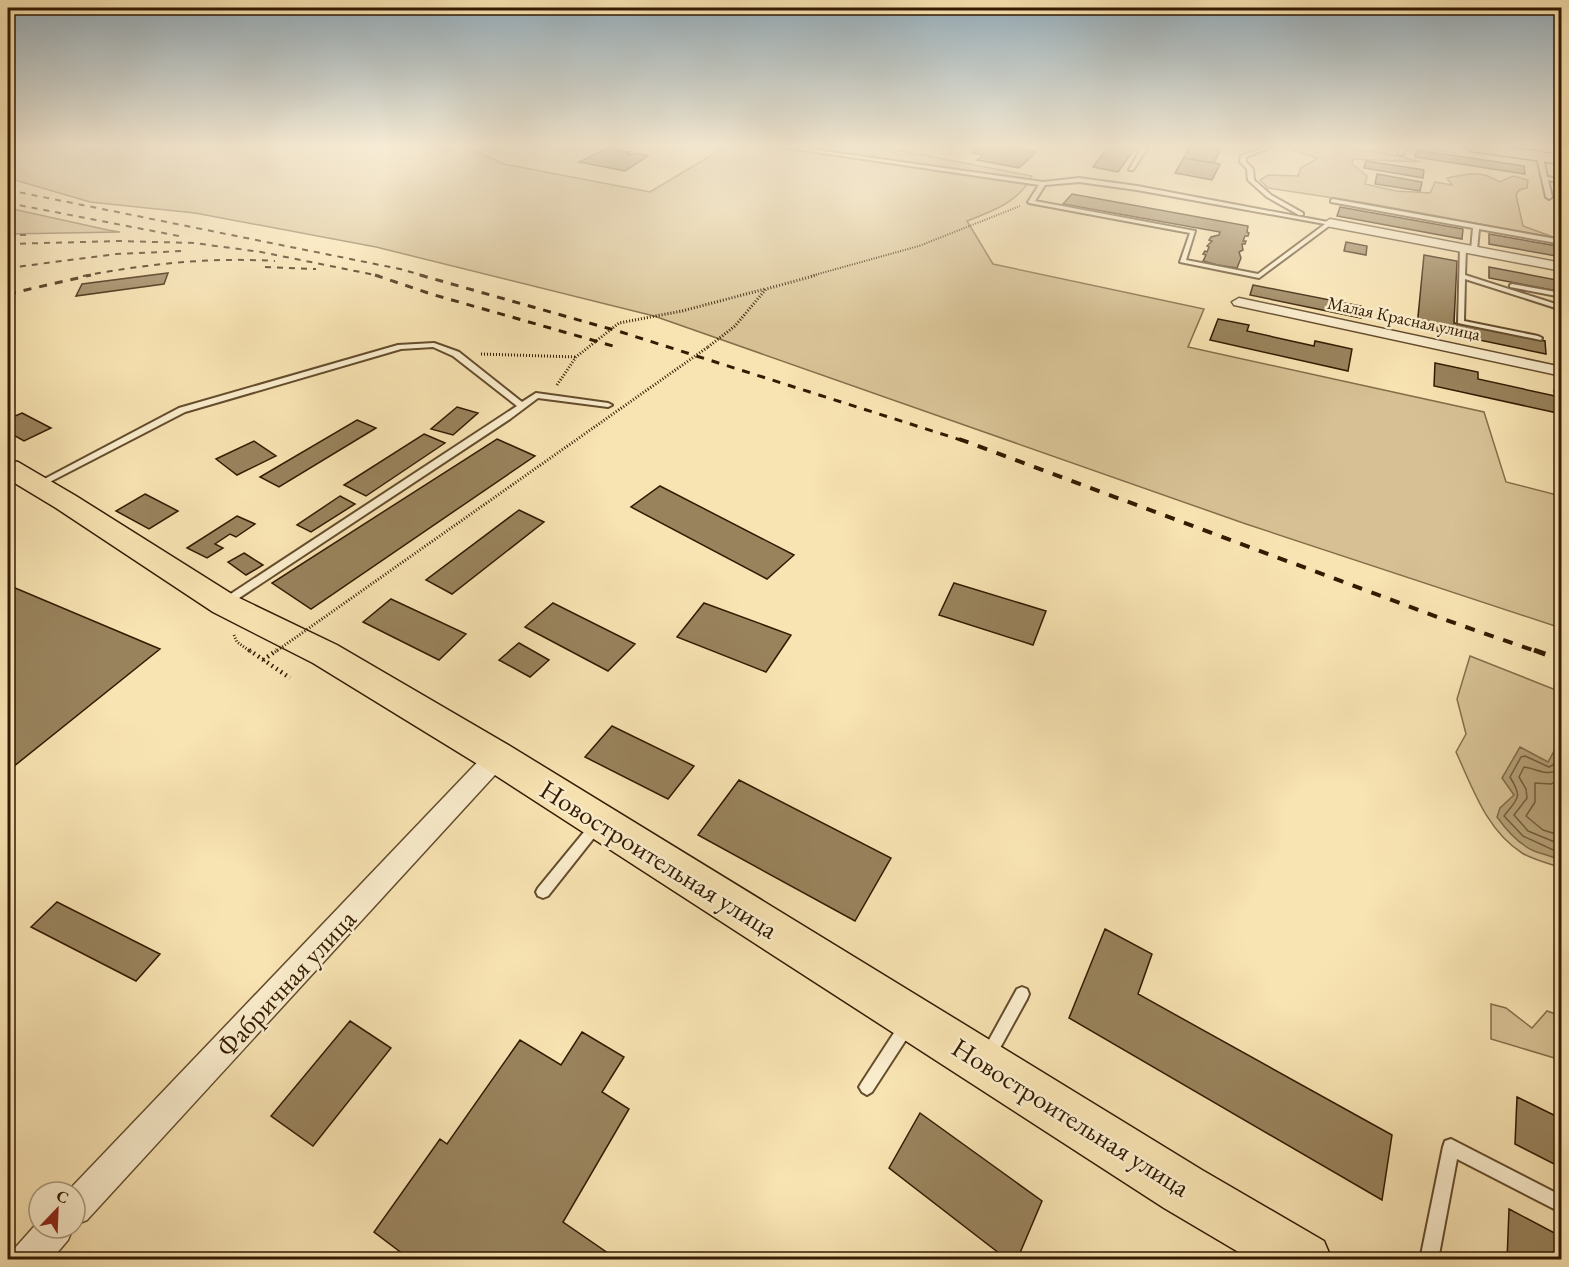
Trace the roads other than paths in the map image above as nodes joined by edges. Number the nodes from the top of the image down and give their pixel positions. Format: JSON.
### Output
{"nodes":[{"id":1,"x":1053,"y":206,"type":"edge"},
{"id":2,"x":1237,"y":206,"type":"edge"},
{"id":3,"x":1287,"y":206,"type":"edge"},
{"id":4,"x":1362,"y":206,"type":"edge"},
{"id":5,"x":1330,"y":223,"type":"junction"},
{"id":6,"x":1476,"y":226,"type":"junction"},
{"id":7,"x":1562,"y":242,"type":"edge"},
{"id":8,"x":1469,"y":249,"type":"junction"},
{"id":9,"x":1562,"y":267,"type":"edge"},
{"id":10,"x":1462,"y":276,"type":"junction"},
{"id":11,"x":1562,"y":296,"type":"edge"},
{"id":12,"x":1239,"y":302,"type":"dead end"},
{"id":13,"x":1562,"y":308,"type":"edge"},
{"id":14,"x":1538,"y":338,"type":"dead end"},
{"id":15,"x":1562,"y":372,"type":"edge"},
{"id":16,"x":608,"y":405,"type":"dead end"},
{"id":17,"x":522,"y":406,"type":"junction"},
{"id":18,"x":22,"y":477,"type":"edge"},
{"id":19,"x":224,"y":604,"type":"junction"},
{"id":20,"x":497,"y":757,"type":"junction"},
{"id":21,"x":599,"y":821,"type":"junction"},
{"id":22,"x":543,"y":892,"type":"dead end"},
{"id":23,"x":1022,"y":994,"type":"dead end"},
{"id":24,"x":912,"y":1018,"type":"junction"},
{"id":25,"x":984,"y":1063,"type":"junction"},
{"id":26,"x":867,"y":1087,"type":"dead end"},
{"id":27,"x":87,"y":1195,"type":"edge"},
{"id":28,"x":1562,"y":1206,"type":"edge"},
{"id":29,"x":45,"y":1240,"type":"edge"},
{"id":30,"x":27,"y":1260,"type":"edge"},
{"id":31,"x":1305,"y":1260,"type":"edge"},
{"id":32,"x":1429,"y":1260,"type":"edge"}],
"edges":[{"from":1,"to":5,"type":"lane"},
{"from":2,"to":5,"type":"lane"},
{"from":3,"to":5,"type":"lane"},
{"from":4,"to":6,"type":"lane"},
{"from":5,"to":8,"type":"street"},
{"from":6,"to":7,"type":"lane"},
{"from":6,"to":8,"type":"lane"},
{"from":8,"to":9,"type":"street"},
{"from":8,"to":10,"type":"lane"},
{"from":10,"to":11,"type":"lane"},
{"from":10,"to":13,"type":"lane"},
{"from":10,"to":14,"type":"lane"},
{"from":12,"to":15,"type":"street","name":"Малая Красная улица"},
{"from":16,"to":17,"type":"lane"},
{"from":17,"to":18,"type":"lane"},
{"from":17,"to":19,"type":"lane"},
{"from":18,"to":19,"type":"main road","name":"Новостроительная улица"},
{"from":19,"to":20,"type":"main road","name":"Новостроительная улица"},
{"from":20,"to":21,"type":"main road","name":"Новостроительная улица"},
{"from":20,"to":27,"type":"street","name":"Фабричная улица"},
{"from":21,"to":22,"type":"lane"},
{"from":21,"to":24,"type":"main road","name":"Новостроительная улица"},
{"from":23,"to":25,"type":"lane"},
{"from":24,"to":25,"type":"main road","name":"Новостроительная улица"},
{"from":24,"to":26,"type":"lane"},
{"from":25,"to":31,"type":"main road","name":"Новостроительная улица"},
{"from":28,"to":32,"type":"lane"},
{"from":29,"to":30,"type":"street"}]}
